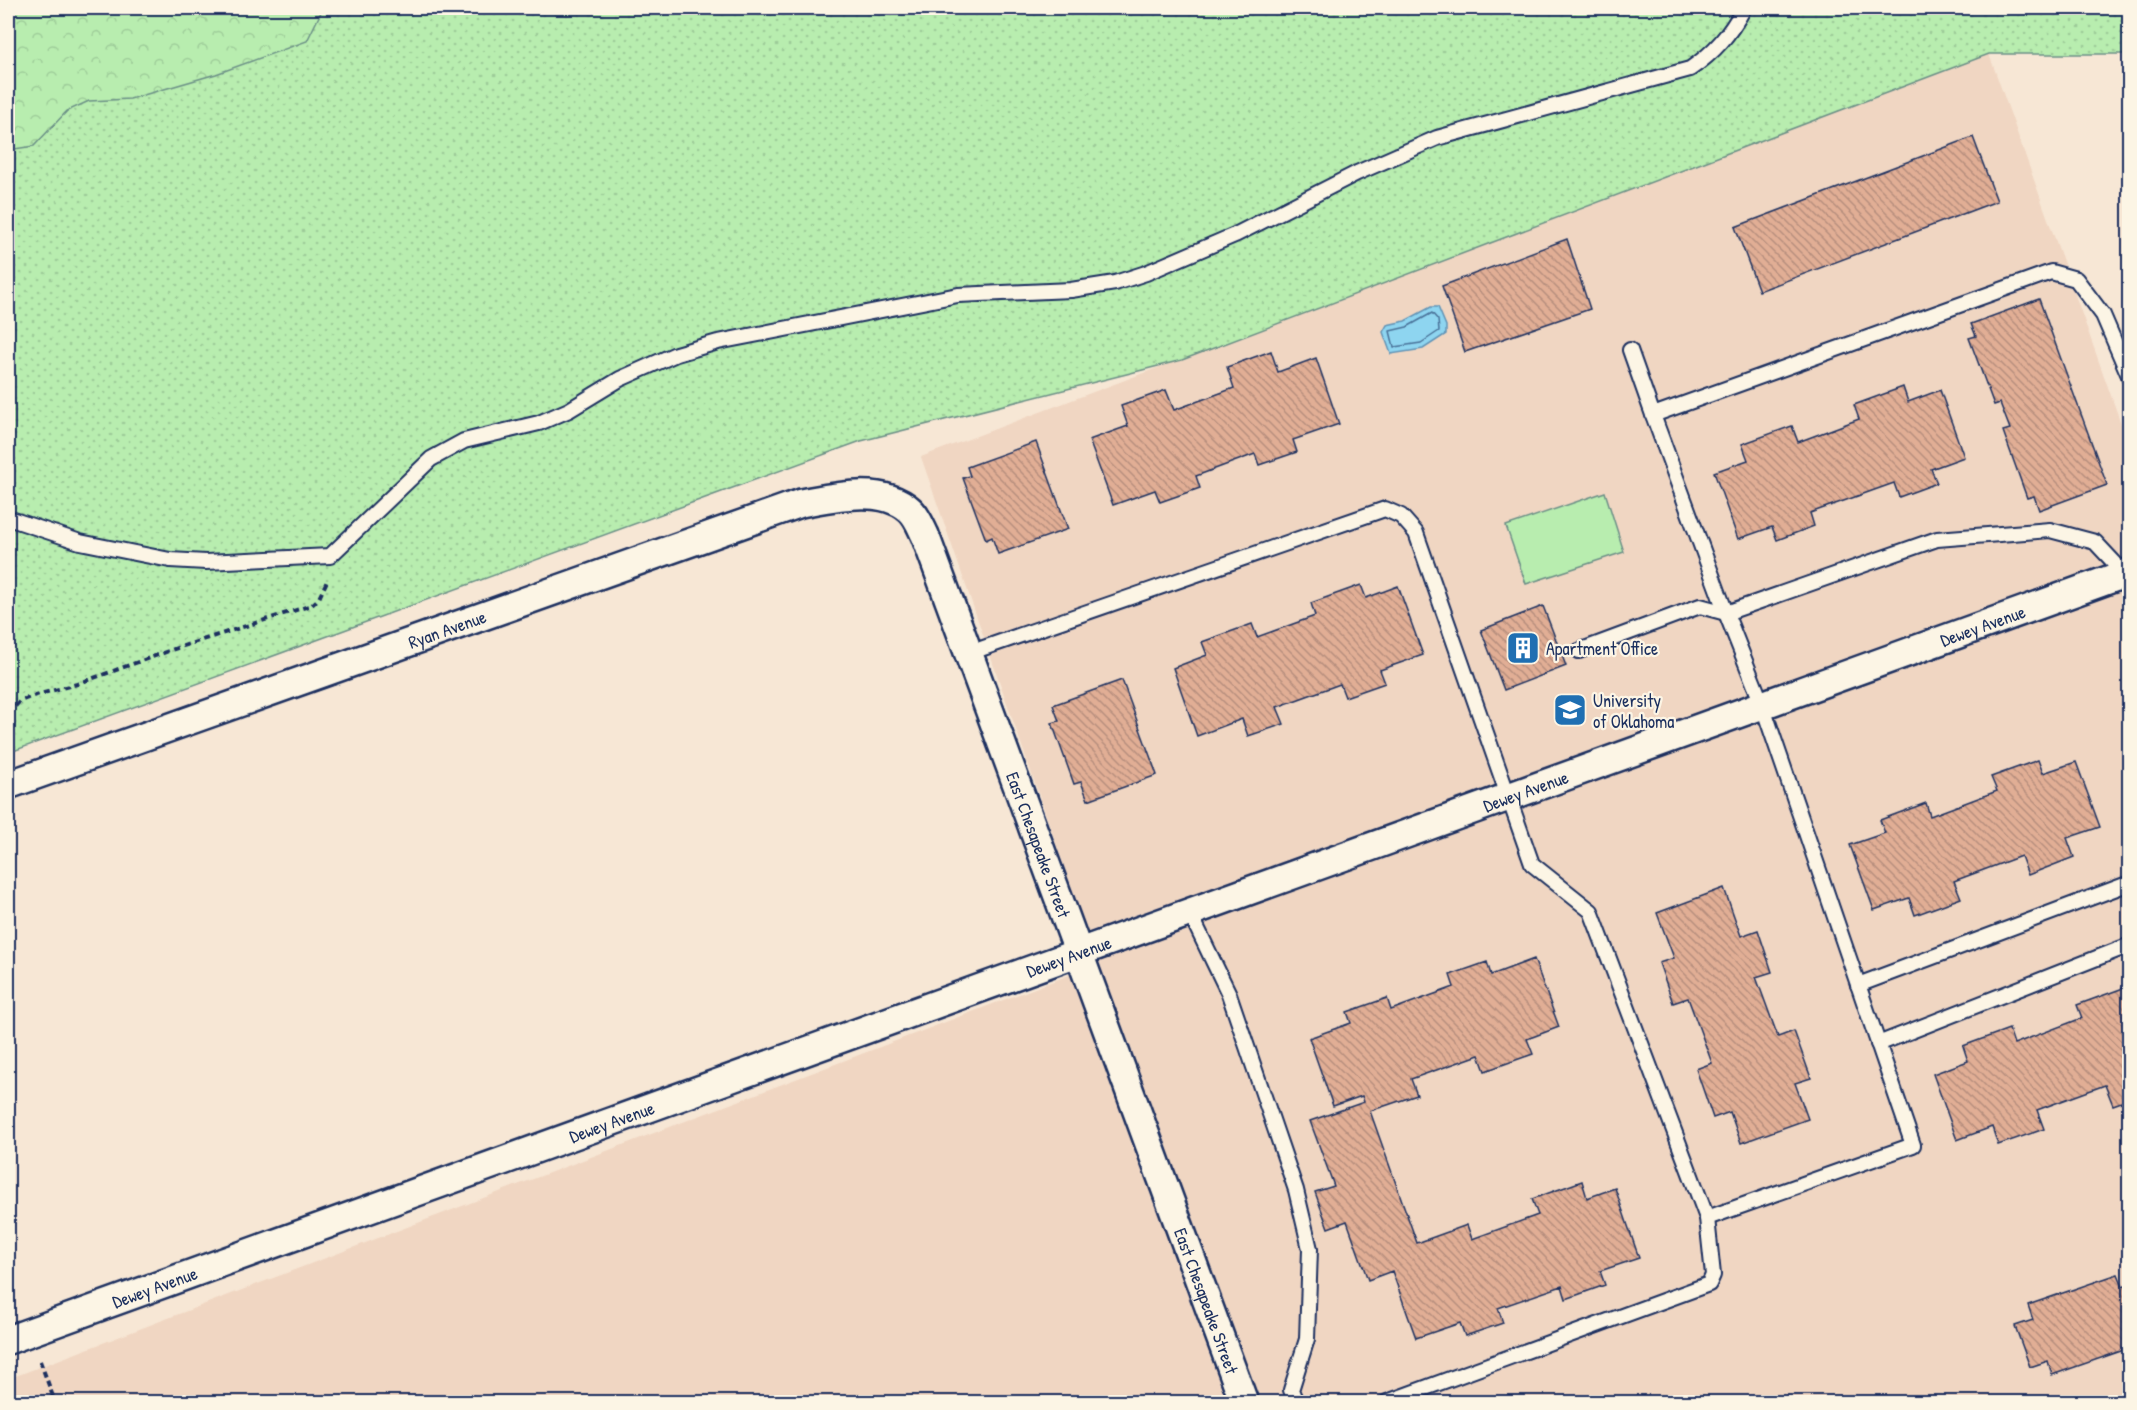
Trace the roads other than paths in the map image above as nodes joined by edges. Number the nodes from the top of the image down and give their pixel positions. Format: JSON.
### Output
{"nodes":[{"id":1,"x":1744,"y":8,"type":"edge"},
{"id":2,"x":1630,"y":350,"type":"dead end"},
{"id":3,"x":2130,"y":378,"type":"edge"},
{"id":4,"x":1653,"y":415,"type":"junction"},
{"id":5,"x":892,"y":500,"type":"joint"},
{"id":6,"x":8,"y":518,"type":"edge"},
{"id":7,"x":2127,"y":573,"type":"edge"},
{"id":8,"x":1726,"y":613,"type":"junction"},
{"id":9,"x":1579,"y":651,"type":"dead end"},
{"id":10,"x":969,"y":653,"type":"junction"},
{"id":11,"x":1762,"y":704,"type":"junction"},
{"id":12,"x":8,"y":785,"type":"edge"},
{"id":13,"x":1507,"y":796,"type":"junction"},
{"id":14,"x":2130,"y":883,"type":"edge"},
{"id":15,"x":1189,"y":911,"type":"junction"},
{"id":16,"x":2130,"y":945,"type":"edge"},
{"id":17,"x":1078,"y":950,"type":"junction"},
{"id":18,"x":1858,"y":985,"type":"junction"},
{"id":19,"x":1878,"y":1044,"type":"junction"},
{"id":20,"x":1707,"y":1218,"type":"junction"},
{"id":21,"x":18,"y":1336,"type":"edge"},
{"id":22,"x":1244,"y":1402,"type":"edge"},
{"id":23,"x":1296,"y":1402,"type":"edge"},
{"id":24,"x":1387,"y":1402,"type":"edge"}],
"edges":[{"from":1,"to":6,"type":"lane"},
{"from":2,"to":4,"type":"lane"},
{"from":3,"to":4,"type":"lane"},
{"from":4,"to":8,"type":"lane"},
{"from":5,"to":10,"type":"street","name":"East Chesapeake Street"},
{"from":5,"to":12,"type":"street","name":"Ryan Avenue"},
{"from":7,"to":8,"type":"lane"},
{"from":7,"to":11,"type":"street","name":"Dewey Avenue"},
{"from":8,"to":9,"type":"lane"},
{"from":8,"to":11,"type":"lane"},
{"from":10,"to":13,"type":"lane"},
{"from":10,"to":17,"type":"street","name":"East Chesapeake Street"},
{"from":11,"to":13,"type":"street","name":"Dewey Avenue"},
{"from":11,"to":18,"type":"lane"},
{"from":13,"to":15,"type":"street","name":"Dewey Avenue"},
{"from":13,"to":20,"type":"lane"},
{"from":14,"to":18,"type":"lane"},
{"from":15,"to":17,"type":"street","name":"Dewey Avenue"},
{"from":15,"to":23,"type":"lane"},
{"from":16,"to":19,"type":"lane"},
{"from":17,"to":21,"type":"street","name":"Dewey Avenue"},
{"from":17,"to":22,"type":"street","name":"East Chesapeake Street"},
{"from":18,"to":19,"type":"lane"},
{"from":19,"to":20,"type":"lane"},
{"from":20,"to":24,"type":"lane"}]}
